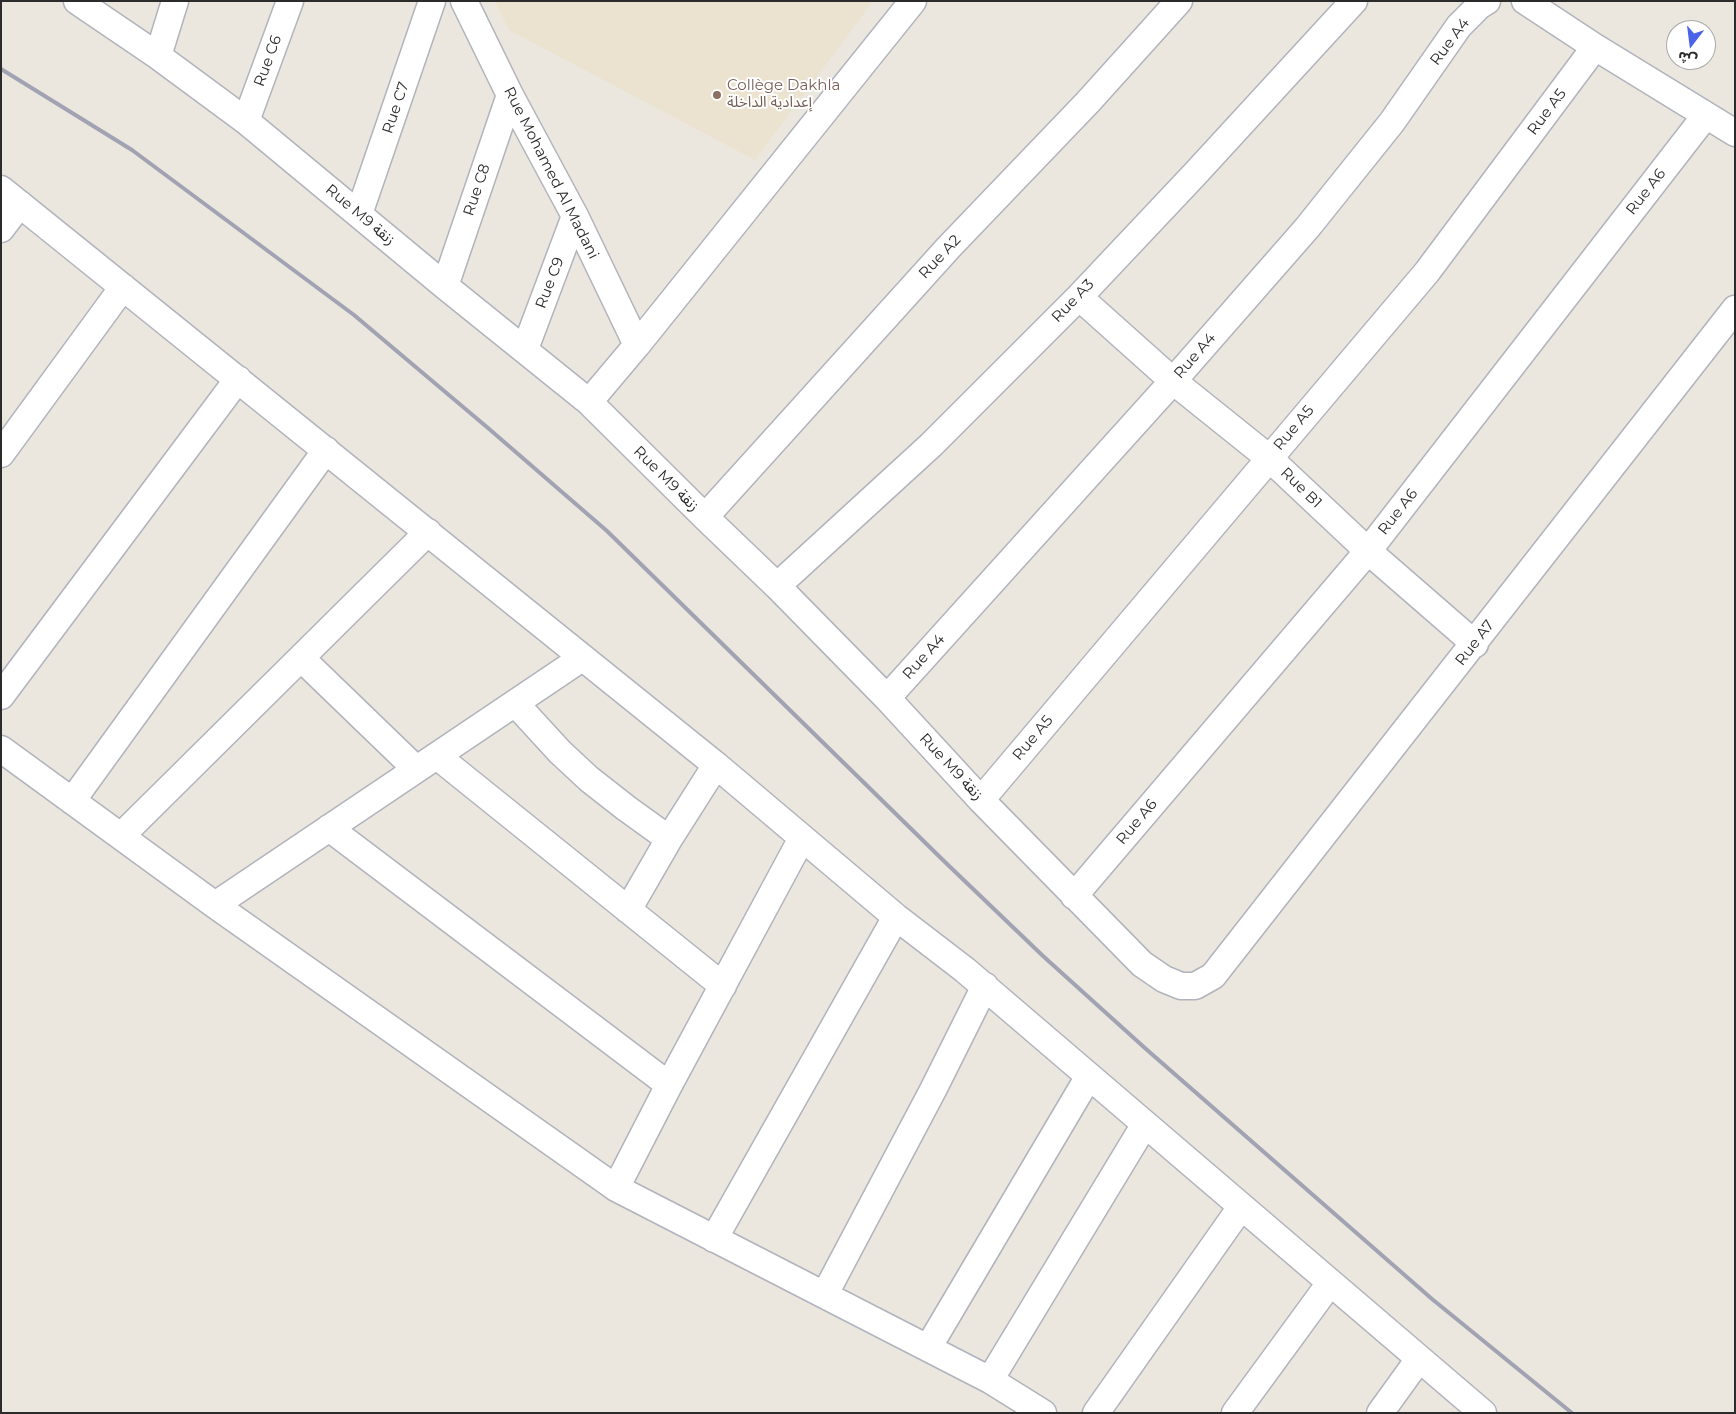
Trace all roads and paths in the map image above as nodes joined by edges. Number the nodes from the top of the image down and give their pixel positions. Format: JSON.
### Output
{"nodes":[{"id":1,"x":77,"y":1,"type":"edge"},
{"id":2,"x":174,"y":1,"type":"edge"},
{"id":3,"x":290,"y":1,"type":"edge"},
{"id":4,"x":432,"y":1,"type":"edge"},
{"id":5,"x":464,"y":1,"type":"edge"},
{"id":6,"x":913,"y":1,"type":"edge"},
{"id":7,"x":1179,"y":1,"type":"edge"},
{"id":8,"x":1354,"y":1,"type":"edge"},
{"id":9,"x":1487,"y":1,"type":"edge"},
{"id":10,"x":1526,"y":1,"type":"edge"},
{"id":11,"x":1595,"y":47,"type":"junction"},
{"id":12,"x":158,"y":56,"type":"junction"},
{"id":13,"x":510,"y":94,"type":"junction"},
{"id":14,"x":1706,"y":115,"type":"junction"},
{"id":15,"x":246,"y":122,"type":"junction"},
{"id":16,"x":1735,"y":133,"type":"edge"},
{"id":17,"x":11,"y":197,"type":"edge"},
{"id":18,"x":359,"y":214,"type":"junction"},
{"id":19,"x":575,"y":216,"type":"junction"},
{"id":20,"x":1,"y":229,"type":"edge"},
{"id":21,"x":445,"y":286,"type":"junction"},
{"id":22,"x":123,"y":287,"type":"junction"},
{"id":23,"x":1079,"y":297,"type":"junction"},
{"id":24,"x":1735,"y":309,"type":"edge"},
{"id":25,"x":637,"y":345,"type":"junction"},
{"id":26,"x":525,"y":349,"type":"junction"},
{"id":27,"x":238,"y":379,"type":"junction"},
{"id":28,"x":1173,"y":381,"type":"junction"},
{"id":29,"x":590,"y":402,"type":"junction"},
{"id":30,"x":326,"y":450,"type":"junction"},
{"id":31,"x":1,"y":454,"type":"edge"},
{"id":32,"x":1269,"y":458,"type":"junction"},
{"id":33,"x":705,"y":517,"type":"junction"},
{"id":34,"x":428,"y":532,"type":"junction"},
{"id":35,"x":1368,"y":551,"type":"junction"},
{"id":36,"x":778,"y":586,"type":"junction"},
{"id":37,"x":1475,"y":644,"type":"junction"},
{"id":38,"x":300,"y":658,"type":"junction"},
{"id":39,"x":582,"y":658,"type":"junction"},
{"id":40,"x":1,"y":696,"type":"edge"},
{"id":41,"x":887,"y":698,"type":"junction"},
{"id":42,"x":515,"y":703,"type":"junction"},
{"id":43,"x":1,"y":749,"type":"edge"},
{"id":44,"x":426,"y":762,"type":"junction"},
{"id":45,"x":716,"y":765,"type":"junction"},
{"id":46,"x":72,"y":800,"type":"junction"},
{"id":47,"x":981,"y":800,"type":"junction"},
{"id":48,"x":329,"y":828,"type":"junction"},
{"id":49,"x":121,"y":836,"type":"junction"},
{"id":50,"x":802,"y":838,"type":"junction"},
{"id":51,"x":669,"y":839,"type":"junction"},
{"id":52,"x":1074,"y":896,"type":"junction"},
{"id":53,"x":215,"y":905,"type":"junction"},
{"id":54,"x":628,"y":910,"type":"junction"},
{"id":55,"x":896,"y":917,"type":"junction"},
{"id":56,"x":1213,"y":976,"type":"joint"},
{"id":57,"x":723,"y":986,"type":"junction"},
{"id":58,"x":985,"y":986,"type":"junction"},
{"id":59,"x":1089,"y":1076,"type":"junction"},
{"id":60,"x":669,"y":1085,"type":"junction"},
{"id":61,"x":1145,"y":1124,"type":"junction"},
{"id":62,"x":616,"y":1188,"type":"junction"},
{"id":63,"x":1241,"y":1206,"type":"junction"},
{"id":64,"x":714,"y":1239,"type":"junction"},
{"id":65,"x":1330,"y":1283,"type":"junction"},
{"id":66,"x":825,"y":1294,"type":"junction"},
{"id":67,"x":928,"y":1348,"type":"junction"},
{"id":68,"x":1420,"y":1359,"type":"junction"},
{"id":69,"x":990,"y":1380,"type":"junction"},
{"id":70,"x":1043,"y":1413,"type":"edge"},
{"id":71,"x":1096,"y":1413,"type":"edge"},
{"id":72,"x":1235,"y":1413,"type":"edge"},
{"id":73,"x":1380,"y":1413,"type":"edge"},
{"id":74,"x":1484,"y":1413,"type":"edge"}],
"edges":[{"from":1,"to":12,"type":"street","name":"Rue M9 زنقة"},
{"from":2,"to":12,"type":"street"},
{"from":3,"to":15,"type":"street","name":"Rue C6"},
{"from":4,"to":18,"type":"street","name":"Rue C7"},
{"from":5,"to":13,"type":"street","name":"Rue Mohamed Al Madani"},
{"from":6,"to":25,"type":"street"},
{"from":7,"to":33,"type":"street","name":"Rue A2"},
{"from":8,"to":23,"type":"street","name":"Rue A3"},
{"from":9,"to":28,"type":"street","name":"Rue A4"},
{"from":10,"to":11,"type":"street"},
{"from":11,"to":14,"type":"street"},
{"from":11,"to":32,"type":"street","name":"Rue A5"},
{"from":12,"to":15,"type":"street","name":"Rue M9 زنقة"},
{"from":13,"to":19,"type":"street","name":"Rue Mohamed Al Madani"},
{"from":13,"to":21,"type":"street","name":"Rue C8"},
{"from":14,"to":16,"type":"street"},
{"from":14,"to":35,"type":"street","name":"Rue A6"},
{"from":15,"to":18,"type":"street","name":"Rue M9 زنقة"},
{"from":17,"to":20,"type":"street"},
{"from":17,"to":22,"type":"street"},
{"from":18,"to":21,"type":"street","name":"Rue M9 زنقة"},
{"from":19,"to":25,"type":"street","name":"Rue Mohamed Al Madani"},
{"from":19,"to":26,"type":"street","name":"Rue C9"},
{"from":21,"to":26,"type":"street","name":"Rue M9 زنقة"},
{"from":22,"to":27,"type":"street"},
{"from":22,"to":31,"type":"street"},
{"from":23,"to":28,"type":"street","name":"Rue B1"},
{"from":23,"to":36,"type":"street","name":"Rue A3"},
{"from":24,"to":37,"type":"street","name":"Rue A7"},
{"from":25,"to":29,"type":"street"},
{"from":26,"to":29,"type":"street","name":"Rue M9 زنقة"},
{"from":27,"to":30,"type":"street"},
{"from":27,"to":40,"type":"street"},
{"from":28,"to":32,"type":"street","name":"Rue B1"},
{"from":28,"to":41,"type":"street","name":"Rue A4"},
{"from":29,"to":33,"type":"street","name":"Rue M9 زنقة"},
{"from":30,"to":34,"type":"street"},
{"from":30,"to":46,"type":"street"},
{"from":32,"to":35,"type":"street","name":"Rue B1"},
{"from":32,"to":47,"type":"street","name":"Rue A5"},
{"from":33,"to":36,"type":"street","name":"Rue M9 زنقة"},
{"from":34,"to":38,"type":"street"},
{"from":34,"to":39,"type":"street"},
{"from":35,"to":37,"type":"street","name":"Rue B1"},
{"from":35,"to":52,"type":"street","name":"Rue A6"},
{"from":36,"to":41,"type":"street","name":"Rue M9 زنقة"},
{"from":37,"to":56,"type":"street","name":"Rue A7"},
{"from":38,"to":44,"type":"street"},
{"from":38,"to":49,"type":"street"},
{"from":39,"to":42,"type":"street"},
{"from":39,"to":45,"type":"street"},
{"from":41,"to":47,"type":"street","name":"Rue M9 زنقة"},
{"from":42,"to":44,"type":"street"},
{"from":42,"to":51,"type":"street"},
{"from":43,"to":46,"type":"street"},
{"from":44,"to":48,"type":"street"},
{"from":44,"to":54,"type":"street"},
{"from":45,"to":50,"type":"street"},
{"from":45,"to":51,"type":"street"},
{"from":46,"to":49,"type":"street"},
{"from":47,"to":52,"type":"street","name":"Rue M9 زنقة"},
{"from":48,"to":53,"type":"street"},
{"from":48,"to":60,"type":"street"},
{"from":49,"to":53,"type":"street"},
{"from":50,"to":55,"type":"street"},
{"from":50,"to":57,"type":"street"},
{"from":51,"to":54,"type":"street"},
{"from":52,"to":56,"type":"street","name":"Rue M9 زنقة"},
{"from":53,"to":62,"type":"street"},
{"from":54,"to":57,"type":"street"},
{"from":55,"to":58,"type":"street"},
{"from":55,"to":64,"type":"street"},
{"from":57,"to":60,"type":"street"},
{"from":58,"to":59,"type":"street"},
{"from":58,"to":66,"type":"street"},
{"from":59,"to":61,"type":"street"},
{"from":59,"to":67,"type":"street"},
{"from":60,"to":62,"type":"street"},
{"from":61,"to":63,"type":"street"},
{"from":61,"to":69,"type":"street"},
{"from":62,"to":64,"type":"street"},
{"from":63,"to":65,"type":"street"},
{"from":63,"to":71,"type":"street"},
{"from":64,"to":66,"type":"street"},
{"from":65,"to":68,"type":"street"},
{"from":65,"to":72,"type":"street"},
{"from":66,"to":67,"type":"street"},
{"from":67,"to":69,"type":"street"},
{"from":68,"to":73,"type":"street"},
{"from":68,"to":74,"type":"street"},
{"from":69,"to":70,"type":"street"}]}
